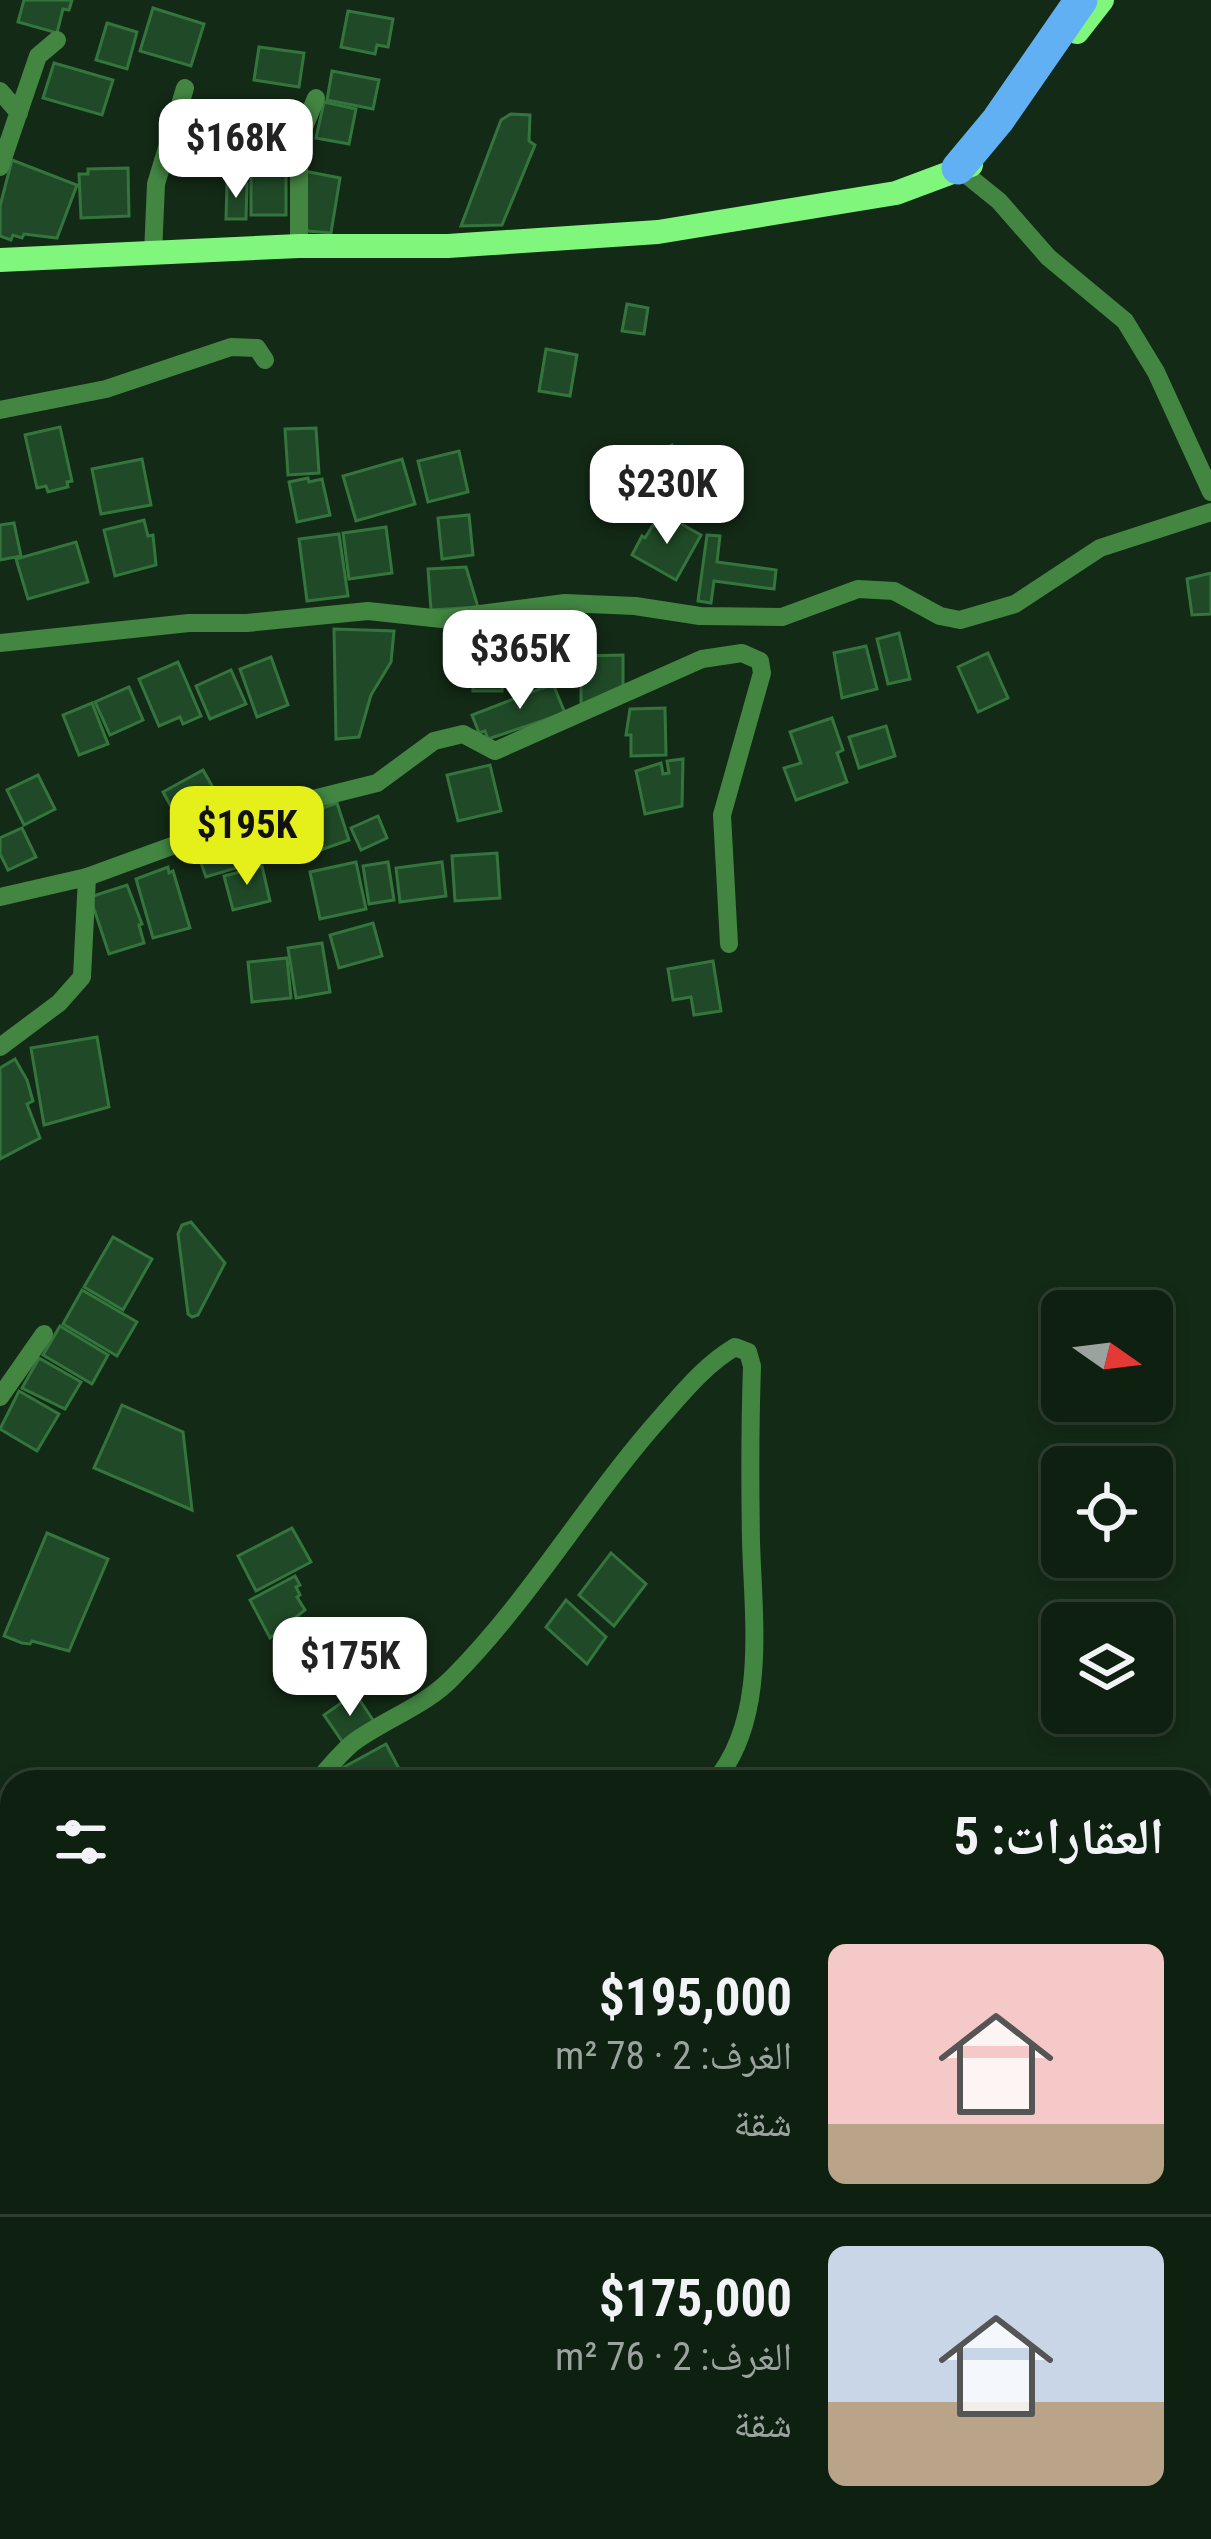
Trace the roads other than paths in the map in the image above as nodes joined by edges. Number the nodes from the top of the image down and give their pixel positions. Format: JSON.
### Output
{"nodes":[{"id":1,"x":1082,"y":0,"type":"edge"},
{"id":2,"x":1102,"y":0,"type":"edge"},
{"id":3,"x":57,"y":40,"type":"dead end"},
{"id":4,"x":185,"y":88,"type":"dead end"},
{"id":5,"x":0,"y":91,"type":"edge"},
{"id":6,"x":316,"y":98,"type":"dead end"},
{"id":7,"x":19,"y":112,"type":"junction"},
{"id":8,"x":0,"y":167,"type":"edge"},
{"id":9,"x":958,"y":168,"type":"junction"},
{"id":10,"x":298,"y":246,"type":"junction"},
{"id":11,"x":153,"y":254,"type":"junction"},
{"id":12,"x":0,"y":260,"type":"edge"},
{"id":13,"x":266,"y":360,"type":"dead end"},
{"id":14,"x":0,"y":410,"type":"edge"},
{"id":15,"x":1211,"y":492,"type":"edge"},
{"id":16,"x":1211,"y":512,"type":"edge"},
{"id":17,"x":0,"y":643,"type":"edge"},
{"id":18,"x":87,"y":877,"type":"junction"},
{"id":19,"x":0,"y":897,"type":"edge"},
{"id":20,"x":729,"y":944,"type":"dead end"},
{"id":21,"x":0,"y":1047,"type":"edge"},
{"id":22,"x":44,"y":1334,"type":"dead end"},
{"id":23,"x":0,"y":1397,"type":"edge"},
{"id":24,"x":327,"y":1770,"type":"edge"},
{"id":25,"x":723,"y":1770,"type":"edge"}],
"edges":[{"from":1,"to":9,"type":"highway"},
{"from":2,"to":9,"type":"main road"},
{"from":3,"to":7,"type":"street"},
{"from":4,"to":11,"type":"street"},
{"from":5,"to":7,"type":"street"},
{"from":6,"to":10,"type":"street"},
{"from":7,"to":8,"type":"street"},
{"from":9,"to":10,"type":"main road"},
{"from":9,"to":15,"type":"street"},
{"from":10,"to":11,"type":"main road"},
{"from":11,"to":12,"type":"main road"},
{"from":13,"to":14,"type":"street"},
{"from":16,"to":17,"type":"street"},
{"from":18,"to":19,"type":"street"},
{"from":18,"to":20,"type":"street"},
{"from":18,"to":21,"type":"street"},
{"from":22,"to":23,"type":"street"},
{"from":24,"to":25,"type":"street"}]}
